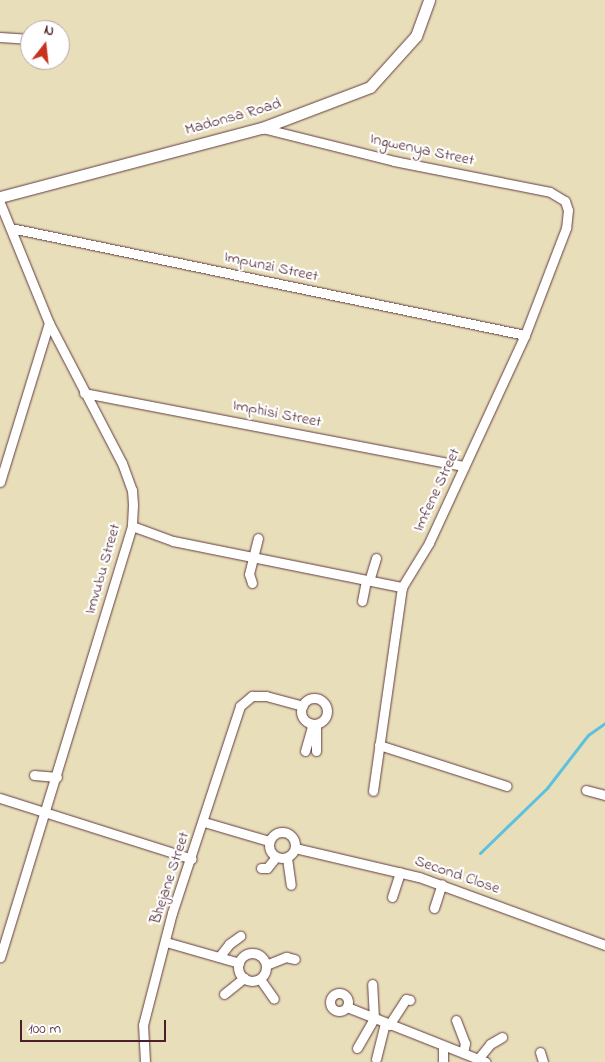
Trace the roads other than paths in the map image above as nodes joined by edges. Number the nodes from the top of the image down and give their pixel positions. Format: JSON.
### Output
{"nodes":[{"id":1,"x":428,"y":0,"type":"edge"},
{"id":2,"x":0,"y":37,"type":"edge"},
{"id":3,"x":20,"y":38,"type":"edge"},
{"id":4,"x":262,"y":128,"type":"junction"},
{"id":5,"x":0,"y":197,"type":"edge"},
{"id":6,"x":0,"y":203,"type":"edge"},
{"id":7,"x":568,"y":210,"type":"joint"},
{"id":8,"x":11,"y":228,"type":"junction"},
{"id":9,"x":48,"y":323,"type":"junction"},
{"id":10,"x":525,"y":335,"type":"junction"},
{"id":11,"x":84,"y":392,"type":"junction"},
{"id":12,"x":464,"y":466,"type":"junction"},
{"id":13,"x":0,"y":482,"type":"edge"},
{"id":14,"x":132,"y":526,"type":"junction"},
{"id":15,"x":258,"y":538,"type":"dead end"},
{"id":16,"x":253,"y":557,"type":"junction"},
{"id":17,"x":376,"y":558,"type":"dead end"},
{"id":18,"x":367,"y":580,"type":"junction"},
{"id":19,"x":252,"y":583,"type":"dead end"},
{"id":20,"x":402,"y":587,"type":"junction"},
{"id":21,"x":362,"y":601,"type":"dead end"},
{"id":22,"x":303,"y":706,"type":"junction"},
{"id":23,"x":313,"y":723,"type":"junction"},
{"id":24,"x":379,"y":745,"type":"junction"},
{"id":25,"x":306,"y":751,"type":"dead end"},
{"id":26,"x":316,"y":751,"type":"dead end"},
{"id":27,"x":34,"y":774,"type":"dead end"},
{"id":28,"x":57,"y":777,"type":"junction"},
{"id":29,"x":506,"y":786,"type":"dead end"},
{"id":30,"x":586,"y":790,"type":"dead end"},
{"id":31,"x":373,"y":791,"type":"dead end"},
{"id":32,"x":605,"y":796,"type":"edge"},
{"id":33,"x":0,"y":798,"type":"edge"},
{"id":34,"x":45,"y":813,"type":"junction"},
{"id":35,"x":204,"y":822,"type":"junction"},
{"id":36,"x":269,"y":841,"type":"junction"},
{"id":37,"x":295,"y":848,"type":"junction"},
{"id":38,"x":276,"y":858,"type":"junction"},
{"id":39,"x":287,"y":858,"type":"junction"},
{"id":40,"x":192,"y":859,"type":"junction"},
{"id":41,"x":261,"y":868,"type":"dead end"},
{"id":42,"x":400,"y":872,"type":"junction"},
{"id":43,"x":442,"y":884,"type":"junction"},
{"id":44,"x":291,"y":885,"type":"dead end"},
{"id":45,"x":392,"y":897,"type":"dead end"},
{"id":46,"x":434,"y":908,"type":"dead end"},
{"id":47,"x":240,"y":936,"type":"dead end"},
{"id":48,"x":166,"y":942,"type":"junction"},
{"id":49,"x":605,"y":944,"type":"edge"},
{"id":50,"x":0,"y":957,"type":"edge"},
{"id":51,"x":219,"y":958,"type":"junction"},
{"id":52,"x":295,"y":959,"type":"dead end"},
{"id":53,"x":239,"y":963,"type":"junction"},
{"id":54,"x":266,"y":965,"type":"junction"},
{"id":55,"x":244,"y":978,"type":"junction"},
{"id":56,"x":260,"y":978,"type":"junction"},
{"id":57,"x":372,"y":984,"type":"dead end"},
{"id":58,"x":224,"y":994,"type":"dead end"},
{"id":59,"x":274,"y":999,"type":"dead end"},
{"id":60,"x":410,"y":1000,"type":"dead end"},
{"id":61,"x":346,"y":1007,"type":"dead end"},
{"id":62,"x":374,"y":1019,"type":"junction"},
{"id":63,"x":456,"y":1020,"type":"dead end"},
{"id":64,"x":387,"y":1024,"type":"junction"},
{"id":65,"x":502,"y":1037,"type":"dead end"},
{"id":66,"x":443,"y":1046,"type":"junction"},
{"id":67,"x":357,"y":1048,"type":"dead end"},
{"id":68,"x":540,"y":1052,"type":"dead end"},
{"id":69,"x":463,"y":1054,"type":"junction"},
{"id":70,"x":376,"y":1059,"type":"dead end"},
{"id":71,"x":482,"y":1061,"type":"edge"},
{"id":72,"x":145,"y":1062,"type":"edge"},
{"id":73,"x":443,"y":1062,"type":"edge"},
{"id":74,"x":543,"y":1062,"type":"edge"}],
"edges":[{"from":1,"to":4,"type":"street","name":"Madonsa Road"},
{"from":2,"to":3,"type":"street"},
{"from":4,"to":5,"type":"street","name":"Madonsa Road"},
{"from":4,"to":7,"type":"street","name":"Ingwenya Street"},
{"from":6,"to":8,"type":"street","name":"Imvubu Street"},
{"from":7,"to":10,"type":"street","name":"Imfene Street"},
{"from":8,"to":9,"type":"street","name":"Imvubu Street"},
{"from":8,"to":10,"type":"street","name":"Impunzi Street"},
{"from":9,"to":11,"type":"street","name":"Imvubu Street"},
{"from":9,"to":13,"type":"street"},
{"from":10,"to":12,"type":"street","name":"Imfene Street"},
{"from":11,"to":12,"type":"street","name":"Imphisi Street"},
{"from":11,"to":14,"type":"street","name":"Imvubu Street"},
{"from":12,"to":20,"type":"street","name":"Imfene Street"},
{"from":14,"to":16,"type":"street"},
{"from":14,"to":28,"type":"street","name":"Imvubu Street"},
{"from":15,"to":16,"type":"street"},
{"from":16,"to":18,"type":"street"},
{"from":16,"to":19,"type":"street"},
{"from":17,"to":18,"type":"street"},
{"from":18,"to":20,"type":"street"},
{"from":18,"to":21,"type":"street"},
{"from":20,"to":24,"type":"street","name":"Imfene Street"},
{"from":22,"to":23,"type":"street"},
{"from":22,"to":23,"type":"street"},
{"from":22,"to":35,"type":"street","name":"Bhejane Street"},
{"from":23,"to":25,"type":"street"},
{"from":23,"to":26,"type":"street"},
{"from":24,"to":29,"type":"street"},
{"from":24,"to":31,"type":"street","name":"Imfene Street"},
{"from":27,"to":28,"type":"street"},
{"from":28,"to":34,"type":"street","name":"Imvubu Street"},
{"from":30,"to":32,"type":"street"},
{"from":33,"to":34,"type":"street"},
{"from":34,"to":40,"type":"street"},
{"from":34,"to":50,"type":"street","name":"Imvubu Street"},
{"from":35,"to":36,"type":"street"},
{"from":35,"to":40,"type":"street","name":"Bhejane Street"},
{"from":36,"to":37,"type":"street"},
{"from":36,"to":38,"type":"street"},
{"from":37,"to":39,"type":"street"},
{"from":37,"to":42,"type":"street","name":"Second Close"},
{"from":38,"to":39,"type":"street"},
{"from":38,"to":41,"type":"street"},
{"from":39,"to":44,"type":"street"},
{"from":40,"to":48,"type":"street","name":"Bhejane Street"},
{"from":42,"to":43,"type":"street","name":"Second Close"},
{"from":42,"to":45,"type":"street"},
{"from":43,"to":46,"type":"street"},
{"from":43,"to":49,"type":"street","name":"Second Close"},
{"from":47,"to":51,"type":"street"},
{"from":48,"to":51,"type":"street"},
{"from":48,"to":72,"type":"street","name":"Bhejane Street"},
{"from":51,"to":53,"type":"street"},
{"from":52,"to":54,"type":"street"},
{"from":53,"to":54,"type":"street"},
{"from":53,"to":55,"type":"street"},
{"from":54,"to":56,"type":"street"},
{"from":55,"to":56,"type":"street"},
{"from":55,"to":58,"type":"street"},
{"from":56,"to":59,"type":"street"},
{"from":57,"to":62,"type":"street"},
{"from":60,"to":64,"type":"street"},
{"from":61,"to":62,"type":"street"},
{"from":62,"to":64,"type":"street"},
{"from":62,"to":67,"type":"street"},
{"from":63,"to":69,"type":"street"},
{"from":64,"to":66,"type":"street"},
{"from":64,"to":70,"type":"street"},
{"from":65,"to":71,"type":"street"},
{"from":66,"to":69,"type":"street"},
{"from":66,"to":73,"type":"street"},
{"from":68,"to":74,"type":"street"},
{"from":69,"to":71,"type":"street"}]}
